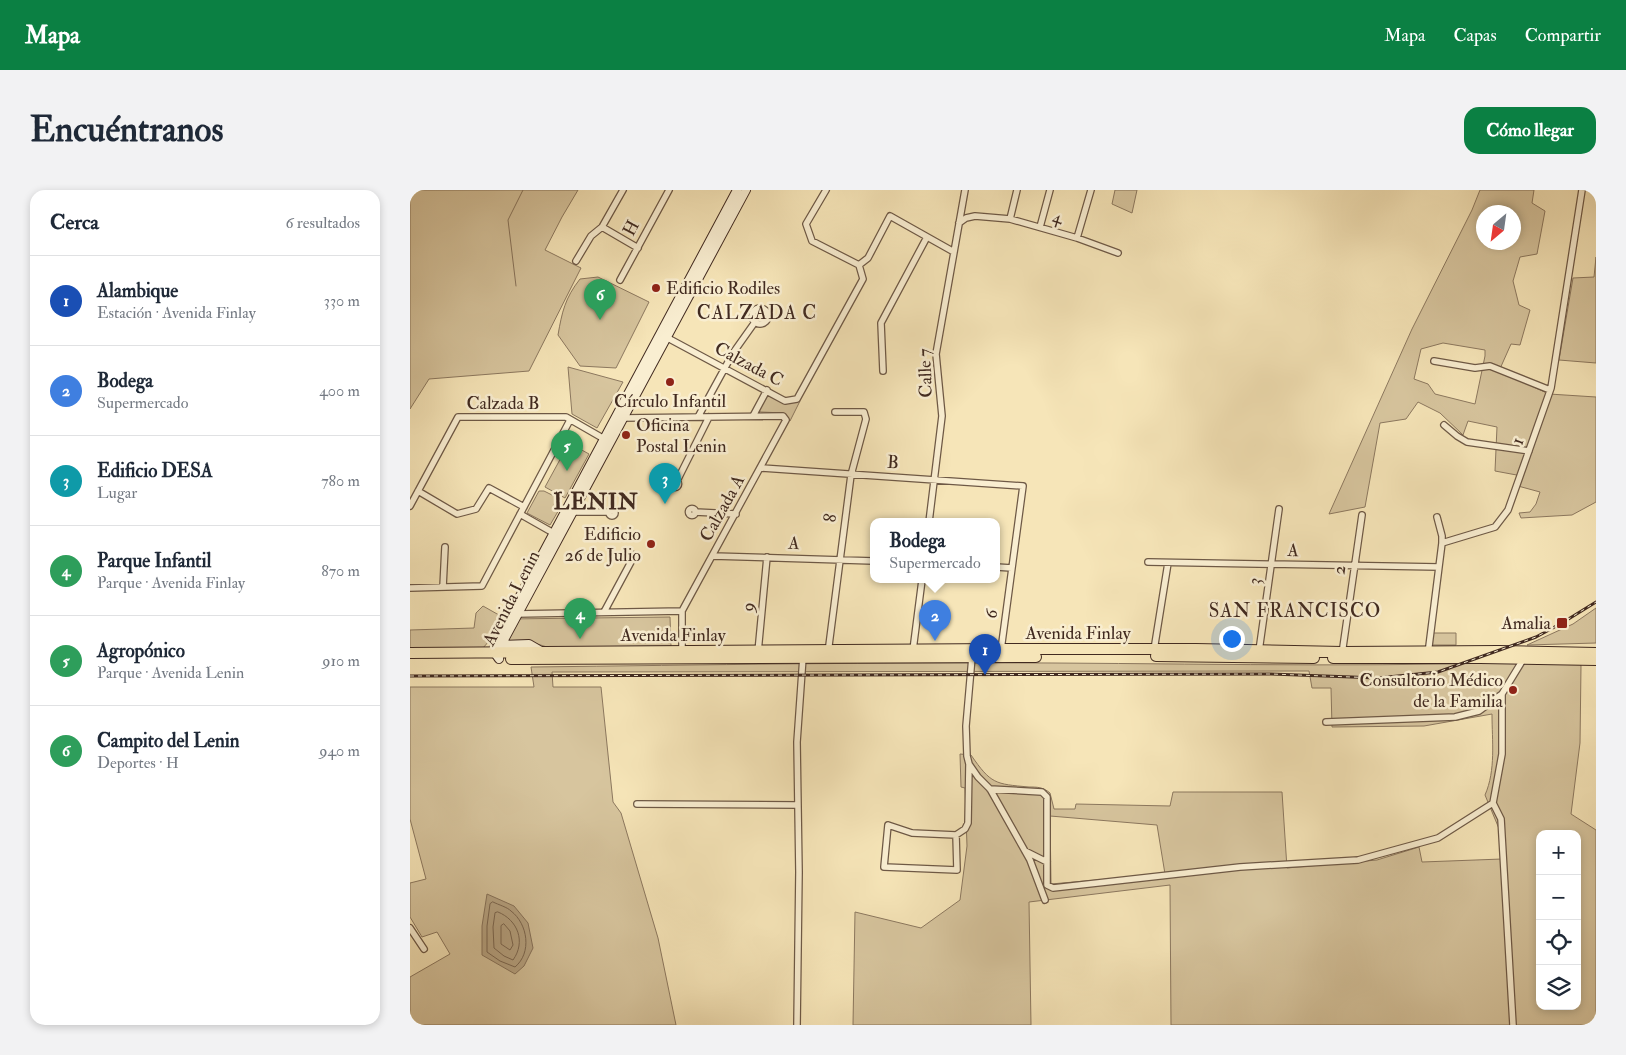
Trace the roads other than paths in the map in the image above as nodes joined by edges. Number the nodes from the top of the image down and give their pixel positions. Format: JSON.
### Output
{"nodes":[{"id":1,"x":622,"y":190,"type":"edge"},
{"id":2,"x":669,"y":190,"type":"edge"},
{"id":3,"x":738,"y":190,"type":"edge"},
{"id":4,"x":746,"y":190,"type":"edge"},
{"id":5,"x":826,"y":190,"type":"edge"},
{"id":6,"x":965,"y":190,"type":"edge"},
{"id":7,"x":1017,"y":190,"type":"edge"},
{"id":8,"x":1050,"y":190,"type":"edge"},
{"id":9,"x":1091,"y":190,"type":"edge"},
{"id":10,"x":1582,"y":190,"type":"edge"},
{"id":11,"x":1010,"y":219,"type":"junction"},
{"id":12,"x":960,"y":223,"type":"junction"},
{"id":13,"x":602,"y":227,"type":"junction"},
{"id":14,"x":1040,"y":227,"type":"junction"},
{"id":15,"x":927,"y":237,"type":"junction"},
{"id":16,"x":1077,"y":238,"type":"junction"},
{"id":17,"x":638,"y":248,"type":"junction"},
{"id":18,"x":954,"y":252,"type":"junction"},
{"id":19,"x":1118,"y":252,"type":"dead end"},
{"id":20,"x":576,"y":261,"type":"dead end"},
{"id":21,"x":858,"y":265,"type":"junction"},
{"id":22,"x":620,"y":280,"type":"dead end"},
{"id":23,"x":756,"y":322,"type":"dead end"},
{"id":24,"x":663,"y":336,"type":"junction"},
{"id":25,"x":1434,"y":361,"type":"dead end"},
{"id":26,"x":725,"y":368,"type":"junction"},
{"id":27,"x":883,"y":371,"type":"dead end"},
{"id":28,"x":767,"y":390,"type":"junction"},
{"id":29,"x":1550,"y":390,"type":"junction"},
{"id":30,"x":835,"y":412,"type":"dead end"},
{"id":31,"x":753,"y":416,"type":"junction"},
{"id":32,"x":698,"y":417,"type":"junction"},
{"id":33,"x":709,"y":417,"type":"junction"},
{"id":34,"x":615,"y":418,"type":"junction"},
{"id":35,"x":624,"y":418,"type":"junction"},
{"id":36,"x":570,"y":420,"type":"junction"},
{"id":37,"x":1444,"y":425,"type":"dead end"},
{"id":38,"x":607,"y":441,"type":"junction"},
{"id":39,"x":1529,"y":451,"type":"junction"},
{"id":40,"x":761,"y":468,"type":"junction"},
{"id":41,"x":851,"y":475,"type":"junction"},
{"id":42,"x":934,"y":480,"type":"junction"},
{"id":43,"x":677,"y":481,"type":"dead end"},
{"id":44,"x":1023,"y":486,"type":"joint"},
{"id":45,"x":418,"y":491,"type":"junction"},
{"id":46,"x":410,"y":506,"type":"edge"},
{"id":47,"x":524,"y":507,"type":"junction"},
{"id":48,"x":1279,"y":509,"type":"dead end"},
{"id":49,"x":573,"y":512,"type":"junction"},
{"id":50,"x":609,"y":512,"type":"dead end"},
{"id":51,"x":696,"y":512,"type":"dead end"},
{"id":52,"x":520,"y":514,"type":"junction"},
{"id":53,"x":736,"y":514,"type":"junction"},
{"id":54,"x":1362,"y":515,"type":"dead end"},
{"id":55,"x":1436,"y":517,"type":"dead end"},
{"id":56,"x":929,"y":518,"type":"edge"},
{"id":57,"x":557,"y":535,"type":"junction"},
{"id":58,"x":1442,"y":543,"type":"junction"},
{"id":59,"x":445,"y":548,"type":"dead end"},
{"id":60,"x":713,"y":556,"type":"junction"},
{"id":61,"x":767,"y":557,"type":"junction"},
{"id":62,"x":839,"y":559,"type":"junction"},
{"id":63,"x":632,"y":560,"type":"dead end"},
{"id":64,"x":870,"y":561,"type":"edge"},
{"id":65,"x":1148,"y":562,"type":"dead end"},
{"id":66,"x":1168,"y":563,"type":"junction"},
{"id":67,"x":1272,"y":565,"type":"junction"},
{"id":68,"x":1355,"y":566,"type":"junction"},
{"id":69,"x":1000,"y":567,"type":"edge"},
{"id":70,"x":1438,"y":567,"type":"junction"},
{"id":71,"x":1012,"y":568,"type":"junction"},
{"id":72,"x":922,"y":583,"type":"edge"},
{"id":73,"x":443,"y":587,"type":"junction"},
{"id":74,"x":410,"y":588,"type":"edge"},
{"id":75,"x":682,"y":611,"type":"junction"},
{"id":76,"x":604,"y":612,"type":"junction"},
{"id":77,"x":515,"y":614,"type":"junction"},
{"id":78,"x":498,"y":651,"type":"junction"},
{"id":79,"x":913,"y":653,"type":"junction"},
{"id":80,"x":973,"y":653,"type":"junction"},
{"id":81,"x":1000,"y":653,"type":"junction"},
{"id":82,"x":1154,"y":653,"type":"junction"},
{"id":83,"x":1596,"y":653,"type":"edge"},
{"id":84,"x":410,"y":654,"type":"edge"},
{"id":85,"x":803,"y":654,"type":"junction"},
{"id":86,"x":828,"y":654,"type":"junction"},
{"id":87,"x":1258,"y":654,"type":"junction"},
{"id":88,"x":1428,"y":654,"type":"junction"},
{"id":89,"x":682,"y":655,"type":"junction"},
{"id":90,"x":758,"y":655,"type":"junction"},
{"id":91,"x":1342,"y":655,"type":"junction"},
{"id":92,"x":1526,"y":656,"type":"junction"},
{"id":93,"x":410,"y":660,"type":"edge"},
{"id":94,"x":1596,"y":660,"type":"edge"},
{"id":95,"x":1502,"y":694,"type":"junction"},
{"id":96,"x":1326,"y":722,"type":"dead end"},
{"id":97,"x":969,"y":764,"type":"junction"},
{"id":98,"x":990,"y":789,"type":"junction"},
{"id":99,"x":1493,"y":802,"type":"junction"},
{"id":100,"x":637,"y":804,"type":"dead end"},
{"id":101,"x":797,"y":805,"type":"junction"},
{"id":102,"x":956,"y":835,"type":"junction"},
{"id":103,"x":1025,"y":851,"type":"junction"},
{"id":104,"x":1047,"y":862,"type":"junction"},
{"id":105,"x":1045,"y":900,"type":"dead end"},
{"id":106,"x":410,"y":928,"type":"edge"},
{"id":107,"x":424,"y":950,"type":"dead end"},
{"id":108,"x":797,"y":1025,"type":"edge"},
{"id":109,"x":1513,"y":1025,"type":"edge"}],
"edges":[{"from":1,"to":13,"type":"street"},
{"from":2,"to":17,"type":"street","name":"H"},
{"from":3,"to":24,"type":"street","name":"Avenida Lenin"},
{"from":4,"to":24,"type":"street","name":"Avenida Lenin"},
{"from":5,"to":21,"type":"street"},
{"from":6,"to":12,"type":"street","name":"Calle 7"},
{"from":7,"to":11,"type":"street"},
{"from":8,"to":14,"type":"street"},
{"from":9,"to":16,"type":"street"},
{"from":10,"to":29,"type":"street","name":"1"},
{"from":11,"to":12,"type":"street","name":"4"},
{"from":11,"to":14,"type":"street","name":"4"},
{"from":12,"to":18,"type":"street","name":"Calle 7"},
{"from":13,"to":17,"type":"street"},
{"from":13,"to":20,"type":"street"},
{"from":14,"to":16,"type":"street","name":"4"},
{"from":15,"to":18,"type":"street"},
{"from":15,"to":21,"type":"street"},
{"from":15,"to":27,"type":"street"},
{"from":16,"to":19,"type":"street","name":"4"},
{"from":17,"to":22,"type":"street","name":"H"},
{"from":18,"to":42,"type":"street","name":"Calle 7"},
{"from":21,"to":28,"type":"street","name":"Calzada C"},
{"from":23,"to":26,"type":"street"},
{"from":24,"to":26,"type":"street","name":"Calzada C"},
{"from":24,"to":34,"type":"street","name":"Avenida Lenin"},
{"from":24,"to":35,"type":"street","name":"Avenida Lenin"},
{"from":25,"to":29,"type":"street"},
{"from":26,"to":28,"type":"street","name":"Calzada C"},
{"from":26,"to":32,"type":"street"},
{"from":28,"to":31,"type":"street"},
{"from":29,"to":39,"type":"street","name":"1"},
{"from":30,"to":41,"type":"street","name":"8"},
{"from":31,"to":33,"type":"street","name":"Calzada A"},
{"from":31,"to":40,"type":"street","name":"Calzada A"},
{"from":32,"to":33,"type":"street","name":"Calzada A"},
{"from":32,"to":35,"type":"street","name":"Calzada A"},
{"from":33,"to":43,"type":"street"},
{"from":34,"to":35,"type":"street","name":"Calzada A"},
{"from":34,"to":38,"type":"street","name":"Avenida Lenin"},
{"from":35,"to":38,"type":"street","name":"Avenida Lenin"},
{"from":36,"to":38,"type":"street","name":"Calzada B"},
{"from":36,"to":45,"type":"street","name":"Calzada B"},
{"from":36,"to":47,"type":"street"},
{"from":37,"to":39,"type":"street"},
{"from":38,"to":49,"type":"street","name":"Avenida Lenin"},
{"from":38,"to":57,"type":"street","name":"Avenida Lenin"},
{"from":39,"to":58,"type":"street","name":"1"},
{"from":40,"to":41,"type":"street","name":"B"},
{"from":40,"to":53,"type":"street","name":"Calzada A"},
{"from":41,"to":42,"type":"street","name":"B"},
{"from":41,"to":62,"type":"street","name":"8"},
{"from":42,"to":44,"type":"street","name":"B"},
{"from":42,"to":56,"type":"street","name":"Calle 7"},
{"from":44,"to":71,"type":"street","name":"6"},
{"from":45,"to":46,"type":"street","name":"Calzada B"},
{"from":45,"to":47,"type":"street"},
{"from":47,"to":52,"type":"street"},
{"from":48,"to":67,"type":"street","name":"3"},
{"from":49,"to":50,"type":"street"},
{"from":49,"to":57,"type":"street","name":"Avenida Lenin"},
{"from":51,"to":53,"type":"street"},
{"from":52,"to":57,"type":"street"},
{"from":52,"to":73,"type":"street"},
{"from":53,"to":60,"type":"street","name":"Calzada A"},
{"from":54,"to":68,"type":"street","name":"2"},
{"from":55,"to":58,"type":"street"},
{"from":57,"to":77,"type":"street","name":"Avenida Lenin"},
{"from":58,"to":70,"type":"street"},
{"from":59,"to":73,"type":"street"},
{"from":60,"to":61,"type":"street","name":"A"},
{"from":60,"to":75,"type":"street","name":"Calzada A"},
{"from":61,"to":62,"type":"street","name":"A"},
{"from":61,"to":90,"type":"street","name":"9"},
{"from":62,"to":64,"type":"street","name":"A"},
{"from":62,"to":86,"type":"street","name":"8"},
{"from":63,"to":76,"type":"street"},
{"from":65,"to":66,"type":"street","name":"A"},
{"from":66,"to":67,"type":"street","name":"A"},
{"from":66,"to":82,"type":"street"},
{"from":67,"to":68,"type":"street","name":"A"},
{"from":67,"to":87,"type":"street","name":"3"},
{"from":68,"to":70,"type":"street","name":"A"},
{"from":68,"to":91,"type":"street","name":"2"},
{"from":69,"to":71,"type":"street"},
{"from":70,"to":88,"type":"street"},
{"from":71,"to":81,"type":"street","name":"6"},
{"from":72,"to":79,"type":"street"},
{"from":73,"to":74,"type":"street"},
{"from":75,"to":76,"type":"street"},
{"from":75,"to":89,"type":"street"},
{"from":76,"to":77,"type":"street"},
{"from":77,"to":78,"type":"street","name":"Avenida Lenin"},
{"from":78,"to":84,"type":"highway","name":"Avenida Finlay"},
{"from":78,"to":89,"type":"highway","name":"Avenida Finlay"},
{"from":78,"to":89,"type":"highway","name":"Avenida Finlay"},
{"from":78,"to":93,"type":"highway","name":"Avenida Finlay"},
{"from":79,"to":80,"type":"highway","name":"Avenida Finlay"},
{"from":79,"to":86,"type":"highway","name":"Avenida Finlay"},
{"from":80,"to":81,"type":"highway","name":"Avenida Finlay"},
{"from":80,"to":97,"type":"street"},
{"from":81,"to":82,"type":"highway","name":"Avenida Finlay"},
{"from":82,"to":87,"type":"highway","name":"Avenida Finlay"},
{"from":83,"to":92,"type":"highway","name":"Avenida Finlay"},
{"from":85,"to":86,"type":"highway","name":"Avenida Finlay"},
{"from":85,"to":90,"type":"highway","name":"Avenida Finlay"},
{"from":85,"to":101,"type":"street"},
{"from":87,"to":91,"type":"highway","name":"Avenida Finlay"},
{"from":88,"to":91,"type":"highway","name":"Avenida Finlay"},
{"from":88,"to":92,"type":"highway","name":"Avenida Finlay"},
{"from":89,"to":90,"type":"highway","name":"Avenida Finlay"},
{"from":92,"to":94,"type":"highway","name":"Avenida Finlay"},
{"from":92,"to":95,"type":"street"},
{"from":95,"to":96,"type":"street"},
{"from":95,"to":99,"type":"street"},
{"from":97,"to":98,"type":"street"},
{"from":97,"to":102,"type":"street"},
{"from":98,"to":103,"type":"street"},
{"from":98,"to":104,"type":"street"},
{"from":99,"to":104,"type":"street"},
{"from":99,"to":109,"type":"street"},
{"from":100,"to":101,"type":"street"},
{"from":101,"to":108,"type":"street"},
{"from":102,"to":102,"type":"street"},
{"from":103,"to":104,"type":"street"},
{"from":103,"to":105,"type":"street"},
{"from":106,"to":107,"type":"street"}]}
